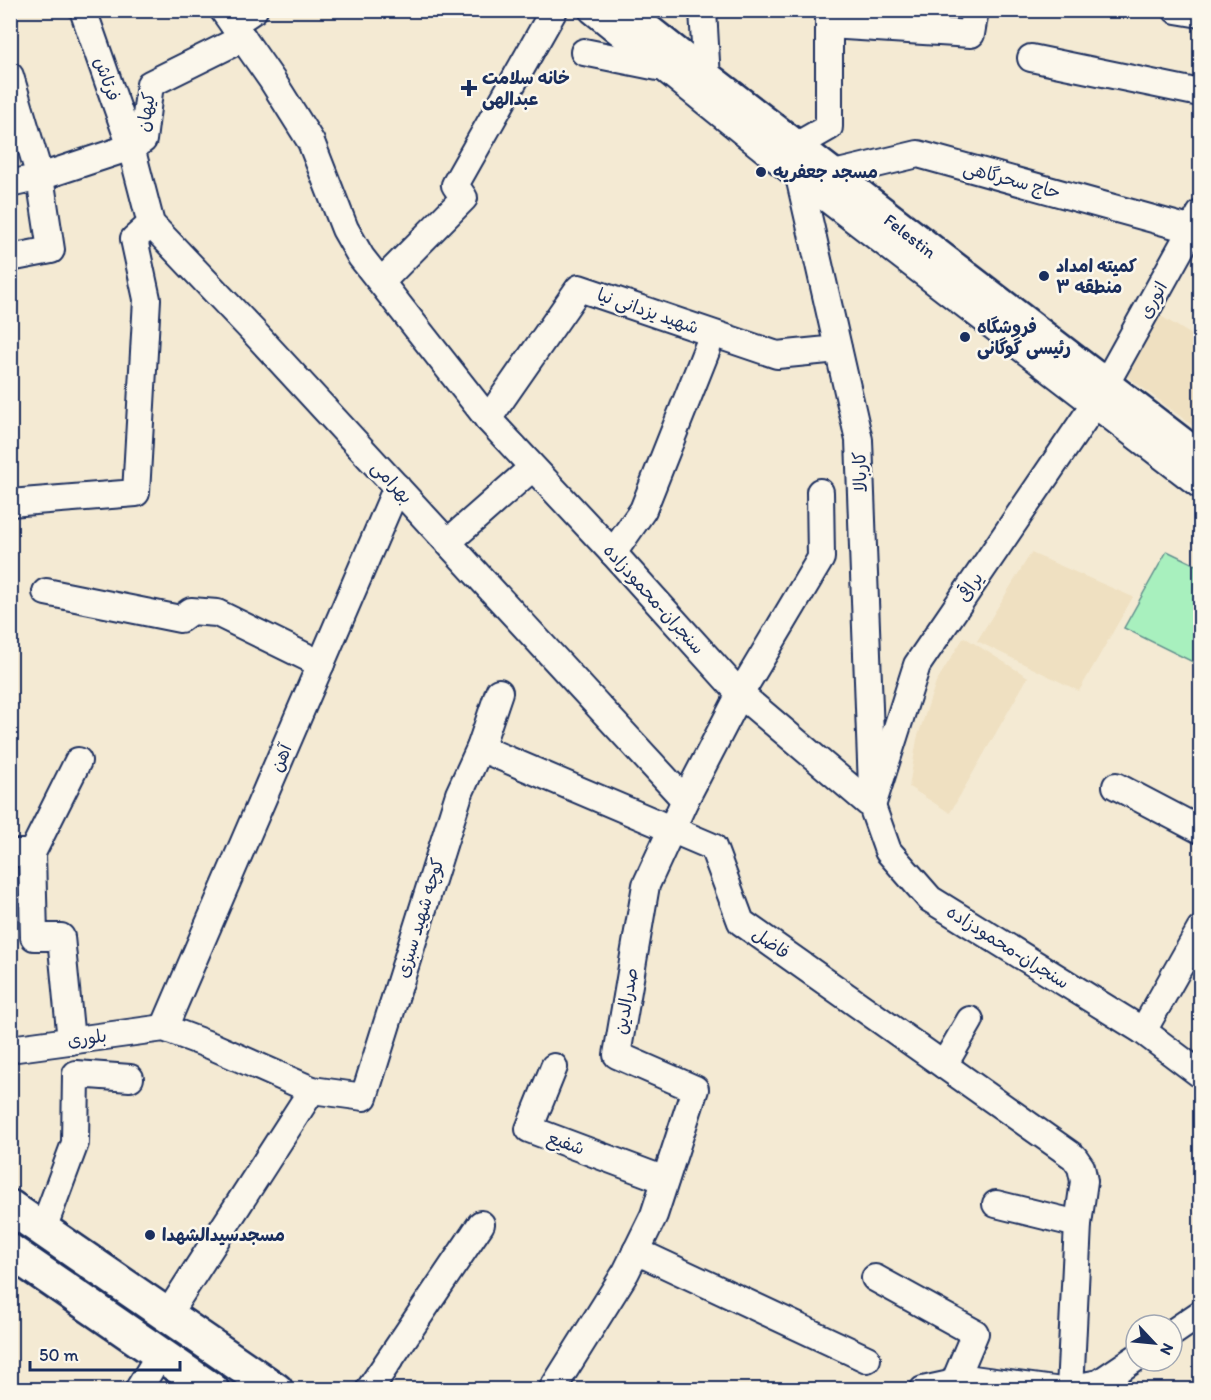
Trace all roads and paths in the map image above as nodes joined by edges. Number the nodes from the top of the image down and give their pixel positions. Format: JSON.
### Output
{"nodes":[{"id":1,"x":83,"y":10,"type":"edge"},
{"id":2,"x":554,"y":10,"type":"edge"},
{"id":3,"x":592,"y":10,"type":"edge"},
{"id":4,"x":620,"y":10,"type":"edge"},
{"id":5,"x":703,"y":10,"type":"edge"},
{"id":6,"x":975,"y":10,"type":"edge"},
{"id":7,"x":1176,"y":10,"type":"edge"},
{"id":8,"x":1200,"y":14,"type":"edge"},
{"id":9,"x":829,"y":18,"type":"edge"},
{"id":10,"x":238,"y":21,"type":"edge"},
{"id":11,"x":584,"y":52,"type":"dead end"},
{"id":12,"x":1031,"y":58,"type":"dead end"},
{"id":13,"x":671,"y":63,"type":"junction"},
{"id":14,"x":10,"y":76,"type":"edge"},
{"id":15,"x":707,"y":80,"type":"junction"},
{"id":16,"x":1200,"y":93,"type":"edge"},
{"id":17,"x":793,"y":146,"type":"junction"},
{"id":18,"x":131,"y":147,"type":"junction"},
{"id":19,"x":40,"y":177,"type":"junction"},
{"id":20,"x":815,"y":177,"type":"junction"},
{"id":21,"x":10,"y":184,"type":"edge"},
{"id":22,"x":1196,"y":222,"type":"edge"},
{"id":23,"x":152,"y":224,"type":"junction"},
{"id":24,"x":10,"y":258,"type":"edge"},
{"id":25,"x":381,"y":282,"type":"junction"},
{"id":26,"x":706,"y":349,"type":"dead end"},
{"id":27,"x":838,"y":349,"type":"junction"},
{"id":28,"x":1099,"y":395,"type":"junction"},
{"id":29,"x":488,"y":419,"type":"junction"},
{"id":30,"x":1200,"y":459,"type":"edge"},
{"id":31,"x":532,"y":468,"type":"junction"},
{"id":32,"x":1200,"y":485,"type":"edge"},
{"id":33,"x":397,"y":487,"type":"junction"},
{"id":34,"x":820,"y":492,"type":"dead end"},
{"id":35,"x":10,"y":503,"type":"edge"},
{"id":36,"x":448,"y":542,"type":"junction"},
{"id":37,"x":613,"y":553,"type":"junction"},
{"id":38,"x":46,"y":592,"type":"dead end"},
{"id":39,"x":321,"y":664,"type":"junction"},
{"id":40,"x":499,"y":692,"type":"dead end"},
{"id":41,"x":740,"y":694,"type":"junction"},
{"id":42,"x":480,"y":748,"type":"junction"},
{"id":43,"x":78,"y":761,"type":"dead end"},
{"id":44,"x":1116,"y":786,"type":"dead end"},
{"id":45,"x":685,"y":800,"type":"junction"},
{"id":46,"x":872,"y":807,"type":"junction"},
{"id":47,"x":672,"y":830,"type":"junction"},
{"id":48,"x":1200,"y":830,"type":"edge"},
{"id":49,"x":21,"y":853,"type":"edge"},
{"id":50,"x":1200,"y":930,"type":"edge"},
{"id":51,"x":970,"y":1020,"type":"dead end"},
{"id":52,"x":164,"y":1028,"type":"junction"},
{"id":53,"x":1143,"y":1031,"type":"junction"},
{"id":54,"x":70,"y":1041,"type":"junction"},
{"id":55,"x":10,"y":1049,"type":"edge"},
{"id":56,"x":944,"y":1065,"type":"junction"},
{"id":57,"x":554,"y":1067,"type":"dead end"},
{"id":58,"x":1200,"y":1074,"type":"edge"},
{"id":59,"x":130,"y":1078,"type":"dead end"},
{"id":60,"x":312,"y":1090,"type":"junction"},
{"id":61,"x":665,"y":1180,"type":"junction"},
{"id":62,"x":996,"y":1204,"type":"dead end"},
{"id":63,"x":10,"y":1207,"type":"edge"},
{"id":64,"x":481,"y":1224,"type":"dead end"},
{"id":65,"x":1078,"y":1224,"type":"junction"},
{"id":66,"x":44,"y":1229,"type":"junction"},
{"id":67,"x":10,"y":1251,"type":"edge"},
{"id":68,"x":636,"y":1251,"type":"junction"},
{"id":69,"x":875,"y":1278,"type":"dead end"},
{"id":70,"x":168,"y":1314,"type":"junction"},
{"id":71,"x":1200,"y":1314,"type":"edge"},
{"id":72,"x":1184,"y":1325,"type":"edge"},
{"id":73,"x":160,"y":1354,"type":"junction"},
{"id":74,"x":867,"y":1359,"type":"dead end"},
{"id":75,"x":1124,"y":1366,"type":"edge"},
{"id":76,"x":964,"y":1384,"type":"edge"},
{"id":77,"x":138,"y":1389,"type":"edge"},
{"id":78,"x":212,"y":1389,"type":"edge"},
{"id":79,"x":276,"y":1389,"type":"edge"},
{"id":80,"x":369,"y":1389,"type":"edge"},
{"id":81,"x":552,"y":1389,"type":"edge"},
{"id":82,"x":923,"y":1389,"type":"edge"},
{"id":83,"x":1064,"y":1389,"type":"edge"}],
"edges":[{"from":1,"to":18,"type":"street","name":"فرتاش"},
{"from":2,"to":25,"type":"street"},
{"from":3,"to":13,"type":"street"},
{"from":4,"to":13,"type":"main road","name":"Felestin"},
{"from":5,"to":15,"type":"street"},
{"from":6,"to":9,"type":"street"},
{"from":7,"to":8,"type":"street"},
{"from":9,"to":17,"type":"street"},
{"from":10,"to":18,"type":"street","name":"کیهان"},
{"from":10,"to":25,"type":"street","name":"سنجران-محمودزاده"},
{"from":11,"to":13,"type":"street"},
{"from":12,"to":16,"type":"street"},
{"from":13,"to":15,"type":"main road","name":"Felestin"},
{"from":13,"to":20,"type":"street"},
{"from":14,"to":19,"type":"street"},
{"from":15,"to":17,"type":"main road","name":"Felestin"},
{"from":17,"to":20,"type":"main road","name":"Felestin"},
{"from":18,"to":19,"type":"street","name":"کیهان"},
{"from":18,"to":23,"type":"street","name":"بهرامی"},
{"from":19,"to":21,"type":"street","name":"کیهان"},
{"from":19,"to":24,"type":"street"},
{"from":20,"to":22,"type":"street","name":"حاج سحرگاهی"},
{"from":20,"to":27,"type":"street","name":"کاربالا"},
{"from":20,"to":28,"type":"main road","name":"Felestin"},
{"from":22,"to":28,"type":"street","name":"انوری"},
{"from":23,"to":33,"type":"street","name":"بهرامی"},
{"from":23,"to":35,"type":"street"},
{"from":25,"to":29,"type":"street","name":"سنجران-محمودزاده"},
{"from":26,"to":37,"type":"street"},
{"from":27,"to":29,"type":"street","name":"شهید یزدانی نیا"},
{"from":27,"to":46,"type":"street","name":"کاربالا"},
{"from":28,"to":30,"type":"main road","name":"Felestin"},
{"from":28,"to":32,"type":"street"},
{"from":28,"to":46,"type":"street","name":"یراقی"},
{"from":29,"to":31,"type":"street","name":"سنجران-محمودزاده"},
{"from":31,"to":36,"type":"street"},
{"from":31,"to":37,"type":"street","name":"سنجران-محمودزاده"},
{"from":33,"to":36,"type":"street","name":"بهرامی"},
{"from":33,"to":39,"type":"street","name":"آهن"},
{"from":34,"to":41,"type":"street","name":"صدرالدین"},
{"from":36,"to":45,"type":"street","name":"بهرامی"},
{"from":37,"to":41,"type":"street","name":"سنجران-محمودزاده"},
{"from":38,"to":39,"type":"street"},
{"from":39,"to":52,"type":"street","name":"آهن"},
{"from":40,"to":42,"type":"street","name":"کوچه شهید سبزی"},
{"from":41,"to":45,"type":"street","name":"صدرالدین"},
{"from":41,"to":46,"type":"street","name":"سنجران-محمودزاده"},
{"from":42,"to":47,"type":"street","name":"فاضل"},
{"from":42,"to":60,"type":"street","name":"کوچه شهید سبزی"},
{"from":43,"to":49,"type":"street"},
{"from":44,"to":48,"type":"street"},
{"from":45,"to":47,"type":"street","name":"صدرالدین"},
{"from":46,"to":53,"type":"street","name":"سنجران-محمودزاده"},
{"from":47,"to":56,"type":"street","name":"فاضل"},
{"from":47,"to":61,"type":"street","name":"صدرالدین"},
{"from":49,"to":54,"type":"street"},
{"from":50,"to":53,"type":"street"},
{"from":51,"to":56,"type":"street"},
{"from":52,"to":54,"type":"street","name":"بلوری"},
{"from":52,"to":60,"type":"street","name":"کوچه شهید سبزی"},
{"from":53,"to":58,"type":"street","name":"سنجران-محمودزاده"},
{"from":54,"to":55,"type":"street","name":"بلوری"},
{"from":56,"to":65,"type":"street","name":"فاضل"},
{"from":57,"to":61,"type":"street","name":"شفیع"},
{"from":59,"to":66,"type":"street"},
{"from":60,"to":70,"type":"street"},
{"from":61,"to":68,"type":"street","name":"صدرالدین"},
{"from":62,"to":65,"type":"street"},
{"from":63,"to":66,"type":"main road"},
{"from":64,"to":80,"type":"street"},
{"from":65,"to":83,"type":"street"},
{"from":66,"to":70,"type":"main road"},
{"from":67,"to":73,"type":"main road"},
{"from":68,"to":74,"type":"street"},
{"from":68,"to":81,"type":"street","name":"صدرالدین"},
{"from":69,"to":76,"type":"street"},
{"from":70,"to":79,"type":"main road"},
{"from":71,"to":72,"type":"street"},
{"from":73,"to":77,"type":"street"},
{"from":73,"to":78,"type":"main road"},
{"from":75,"to":83,"type":"street"},
{"from":76,"to":82,"type":"street"},
{"from":76,"to":83,"type":"street"}]}
